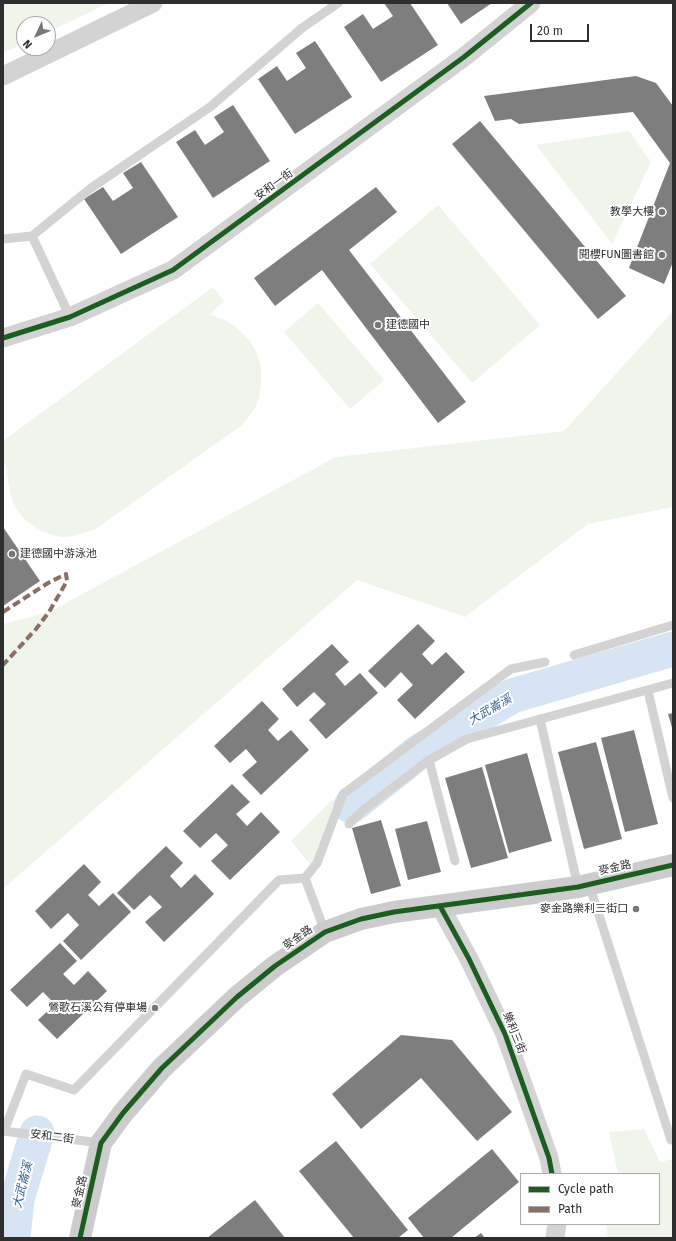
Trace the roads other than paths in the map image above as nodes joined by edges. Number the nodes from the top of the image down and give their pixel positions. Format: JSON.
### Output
{"nodes":[{"id":1,"x":153,"y":3,"type":"edge"},
{"id":2,"x":338,"y":3,"type":"edge"},
{"id":3,"x":531,"y":3,"type":"edge"},
{"id":4,"x":3,"y":76,"type":"edge"},
{"id":5,"x":32,"y":236,"type":"junction"},
{"id":6,"x":3,"y":240,"type":"edge"},
{"id":7,"x":70,"y":317,"type":"junction"},
{"id":8,"x":3,"y":338,"type":"edge"},
{"id":9,"x":673,"y":625,"type":"edge"},
{"id":10,"x":574,"y":655,"type":"dead end"},
{"id":11,"x":545,"y":662,"type":"dead end"},
{"id":12,"x":673,"y":684,"type":"edge"},
{"id":13,"x":648,"y":690,"type":"junction"},
{"id":14,"x":540,"y":719,"type":"junction"},
{"id":15,"x":429,"y":760,"type":"junction"},
{"id":16,"x":673,"y":798,"type":"edge"},
{"id":17,"x":349,"y":824,"type":"dead end"},
{"id":18,"x":455,"y":861,"type":"dead end"},
{"id":19,"x":673,"y":865,"type":"edge"},
{"id":20,"x":305,"y":878,"type":"junction"},
{"id":21,"x":583,"y":886,"type":"junction"},
{"id":22,"x":440,"y":906,"type":"junction"},
{"id":23,"x":325,"y":932,"type":"junction"},
{"id":24,"x":4,"y":1131,"type":"edge"},
{"id":25,"x":670,"y":1140,"type":"dead end"},
{"id":26,"x":91,"y":1142,"type":"junction"},
{"id":27,"x":552,"y":1173,"type":"edge"},
{"id":28,"x":557,"y":1225,"type":"edge"},
{"id":29,"x":80,"y":1238,"type":"edge"},
{"id":30,"x":555,"y":1238,"type":"edge"}],
"edges":[{"from":1,"to":4,"type":"street"},
{"from":2,"to":5,"type":"lane"},
{"from":3,"to":7,"type":"street","name":"安和一街"},
{"from":5,"to":6,"type":"lane"},
{"from":5,"to":7,"type":"lane"},
{"from":7,"to":8,"type":"street","name":"安和一街"},
{"from":9,"to":10,"type":"lane"},
{"from":11,"to":20,"type":"lane"},
{"from":12,"to":13,"type":"lane"},
{"from":13,"to":14,"type":"lane"},
{"from":13,"to":16,"type":"lane"},
{"from":14,"to":15,"type":"lane"},
{"from":14,"to":21,"type":"lane"},
{"from":15,"to":17,"type":"lane"},
{"from":15,"to":18,"type":"lane"},
{"from":19,"to":21,"type":"street","name":"麥金路"},
{"from":20,"to":23,"type":"lane"},
{"from":20,"to":24,"type":"lane"},
{"from":21,"to":22,"type":"street","name":"麥金路"},
{"from":21,"to":25,"type":"lane"},
{"from":22,"to":23,"type":"street","name":"麥金路"},
{"from":22,"to":27,"type":"street","name":"樂利三街"},
{"from":23,"to":26,"type":"street","name":"麥金路"},
{"from":24,"to":26,"type":"lane","name":"安和二街"},
{"from":26,"to":29,"type":"street","name":"麥金路"},
{"from":28,"to":30,"type":"street"}]}
